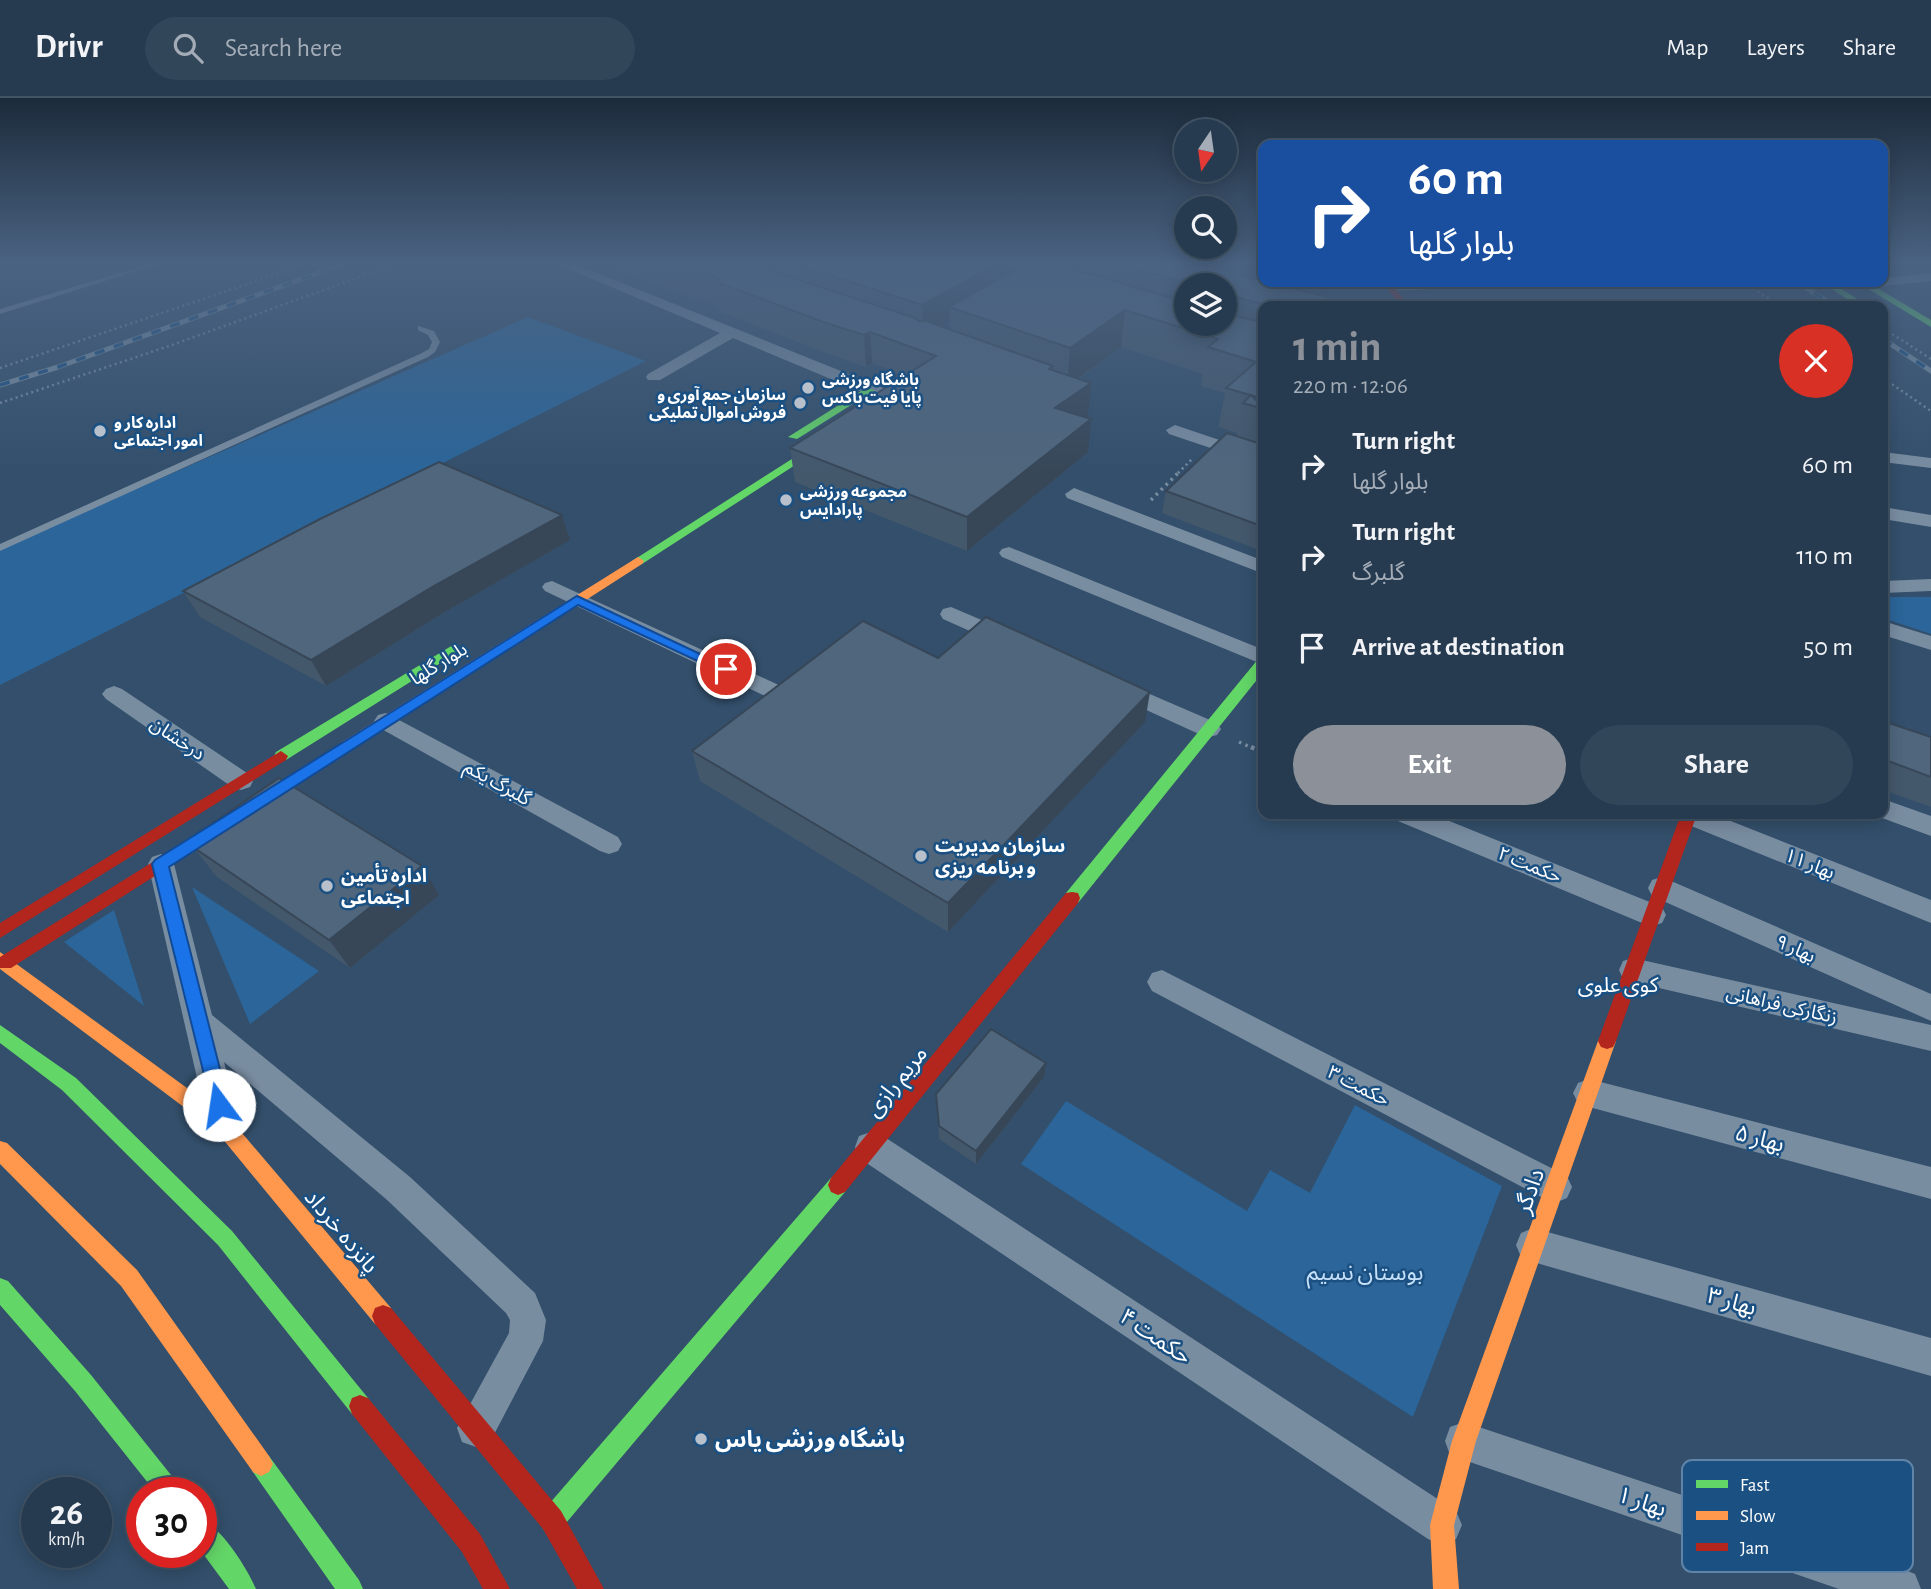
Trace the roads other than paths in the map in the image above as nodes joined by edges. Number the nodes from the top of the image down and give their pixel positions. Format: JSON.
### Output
{"nodes":[{"id":1,"x":430,"y":334,"type":"edge"},
{"id":2,"x":731,"y":334,"type":"edge"},
{"id":3,"x":733,"y":334,"type":"edge"},
{"id":4,"x":654,"y":377,"type":"dead end"},
{"id":5,"x":870,"y":390,"type":"junction"},
{"id":6,"x":888,"y":403,"type":"edge"},
{"id":7,"x":847,"y":429,"type":"edge"},
{"id":8,"x":1175,"y":430,"type":"dead end"},
{"id":9,"x":776,"y":448,"type":"dead end"},
{"id":10,"x":1888,"y":458,"type":"edge"},
{"id":11,"x":1258,"y":459,"type":"edge"},
{"id":12,"x":1931,"y":463,"type":"edge"},
{"id":13,"x":1074,"y":494,"type":"dead end"},
{"id":14,"x":1888,"y":514,"type":"edge"},
{"id":15,"x":1931,"y":521,"type":"edge"},
{"id":16,"x":0,"y":548,"type":"edge"},
{"id":17,"x":1009,"y":553,"type":"dead end"},
{"id":18,"x":1258,"y":566,"type":"edge"},
{"id":19,"x":1931,"y":584,"type":"edge"},
{"id":20,"x":552,"y":587,"type":"dead end"},
{"id":21,"x":1888,"y":587,"type":"edge"},
{"id":22,"x":577,"y":600,"type":"junction"},
{"id":23,"x":951,"y":614,"type":"dead end"},
{"id":24,"x":1888,"y":630,"type":"edge"},
{"id":25,"x":471,"y":638,"type":"dead end"},
{"id":26,"x":1931,"y":643,"type":"edge"},
{"id":27,"x":1025,"y":647,"type":"edge"},
{"id":28,"x":1258,"y":657,"type":"edge"},
{"id":29,"x":1258,"y":667,"type":"edge"},
{"id":30,"x":1098,"y":680,"type":"edge"},
{"id":31,"x":775,"y":692,"type":"edge"},
{"id":32,"x":114,"y":694,"type":"dead end"},
{"id":33,"x":386,"y":721,"type":"junction"},
{"id":34,"x":1209,"y":729,"type":"junction"},
{"id":35,"x":241,"y":781,"type":"junction"},
{"id":36,"x":1888,"y":810,"type":"edge"},
{"id":37,"x":1419,"y":819,"type":"edge"},
{"id":38,"x":1687,"y":819,"type":"edge"},
{"id":39,"x":1701,"y":819,"type":"edge"},
{"id":40,"x":1931,"y":826,"type":"edge"},
{"id":41,"x":609,"y":844,"type":"dead end"},
{"id":42,"x":160,"y":864,"type":"junction"},
{"id":43,"x":1662,"y":888,"type":"junction"},
{"id":44,"x":1931,"y":912,"type":"edge"},
{"id":45,"x":1653,"y":915,"type":"junction"},
{"id":46,"x":0,"y":931,"type":"edge"},
{"id":47,"x":3,"y":961,"type":"edge"},
{"id":48,"x":1633,"y":970,"type":"junction"},
{"id":49,"x":1162,"y":982,"type":"dead end"},
{"id":50,"x":1931,"y":1008,"type":"edge"},
{"id":51,"x":200,"y":1023,"type":"junction"},
{"id":52,"x":0,"y":1033,"type":"edge"},
{"id":53,"x":1931,"y":1038,"type":"edge"},
{"id":54,"x":1588,"y":1093,"type":"junction"},
{"id":55,"x":224,"y":1126,"type":"junction"},
{"id":56,"x":871,"y":1147,"type":"junction"},
{"id":57,"x":0,"y":1150,"type":"edge"},
{"id":58,"x":1931,"y":1183,"type":"edge"},
{"id":59,"x":1555,"y":1187,"type":"junction"},
{"id":60,"x":1533,"y":1245,"type":"junction"},
{"id":61,"x":0,"y":1289,"type":"edge"},
{"id":62,"x":1931,"y":1357,"type":"edge"},
{"id":63,"x":476,"y":1428,"type":"junction"},
{"id":64,"x":1464,"y":1441,"type":"junction"},
{"id":65,"x":158,"y":1477,"type":"edge"},
{"id":66,"x":1682,"y":1515,"type":"edge"},
{"id":67,"x":552,"y":1520,"type":"junction"},
{"id":68,"x":1442,"y":1525,"type":"junction"},
{"id":69,"x":217,"y":1551,"type":"edge"},
{"id":70,"x":1850,"y":1572,"type":"edge"},
{"id":71,"x":243,"y":1589,"type":"edge"},
{"id":72,"x":350,"y":1589,"type":"edge"},
{"id":73,"x":497,"y":1589,"type":"edge"},
{"id":74,"x":591,"y":1589,"type":"edge"},
{"id":75,"x":1446,"y":1589,"type":"edge"},
{"id":76,"x":1900,"y":1589,"type":"edge"}],
"edges":[{"from":1,"to":16,"type":"lane"},
{"from":2,"to":4,"type":"street"},
{"from":3,"to":5,"type":"street"},
{"from":5,"to":6,"type":"street"},
{"from":5,"to":9,"type":"street"},
{"from":7,"to":22,"type":"street","name":"بلوار گلها"},
{"from":8,"to":11,"type":"street"},
{"from":10,"to":12,"type":"street"},
{"from":13,"to":18,"type":"street"},
{"from":14,"to":15,"type":"street"},
{"from":17,"to":28,"type":"street"},
{"from":19,"to":21,"type":"street"},
{"from":20,"to":22,"type":"street"},
{"from":22,"to":31,"type":"street"},
{"from":22,"to":33,"type":"street","name":"بلوار گلها"},
{"from":23,"to":27,"type":"street"},
{"from":24,"to":26,"type":"street"},
{"from":25,"to":35,"type":"street","name":"بلوار گلها"},
{"from":29,"to":34,"type":"street","name":"مریم رازی"},
{"from":30,"to":34,"type":"street"},
{"from":32,"to":35,"type":"street","name":"درخشان"},
{"from":33,"to":41,"type":"street","name":"گلبرگ یکم"},
{"from":33,"to":42,"type":"street","name":"بلوار گلها"},
{"from":34,"to":56,"type":"street","name":"مریم رازی"},
{"from":35,"to":46,"type":"street","name":"بلوار گلها"},
{"from":36,"to":40,"type":"street"},
{"from":37,"to":45,"type":"street","name":"حکمت ۲"},
{"from":38,"to":43,"type":"street","name":"دادگر"},
{"from":39,"to":44,"type":"street","name":"بهار ۱۱"},
{"from":42,"to":47,"type":"street","name":"بلوار گلها"},
{"from":42,"to":51,"type":"street"},
{"from":43,"to":45,"type":"street","name":"دادگر"},
{"from":43,"to":50,"type":"street","name":"بهار ۹"},
{"from":45,"to":48,"type":"street","name":"دادگر"},
{"from":47,"to":55,"type":"street","name":"پانزده خرداد"},
{"from":48,"to":53,"type":"street","name":"زنگارکی فراهانی"},
{"from":48,"to":54,"type":"street","name":"دادگر"},
{"from":49,"to":59,"type":"street","name":"حکمت ۳"},
{"from":51,"to":55,"type":"street"},
{"from":51,"to":63,"type":"street"},
{"from":52,"to":73,"type":"street"},
{"from":54,"to":58,"type":"street","name":"بهار ۵"},
{"from":54,"to":59,"type":"street","name":"دادگر"},
{"from":55,"to":63,"type":"street","name":"پانزده خرداد"},
{"from":56,"to":67,"type":"street","name":"مریم رازی"},
{"from":56,"to":68,"type":"street","name":"حکمت ۴"},
{"from":57,"to":72,"type":"street"},
{"from":59,"to":60,"type":"street","name":"دادگر"},
{"from":60,"to":62,"type":"street","name":"بهار ۳"},
{"from":60,"to":64,"type":"street","name":"دادگر"},
{"from":61,"to":65,"type":"street"},
{"from":63,"to":67,"type":"street","name":"پانزده خرداد"},
{"from":64,"to":66,"type":"street","name":"بهار ۱"},
{"from":64,"to":68,"type":"street","name":"دادگر"},
{"from":67,"to":74,"type":"street","name":"پانزده خرداد"},
{"from":68,"to":75,"type":"street","name":"دادگر"},
{"from":69,"to":71,"type":"street"},
{"from":70,"to":76,"type":"street","name":"بهار ۱"}]}
